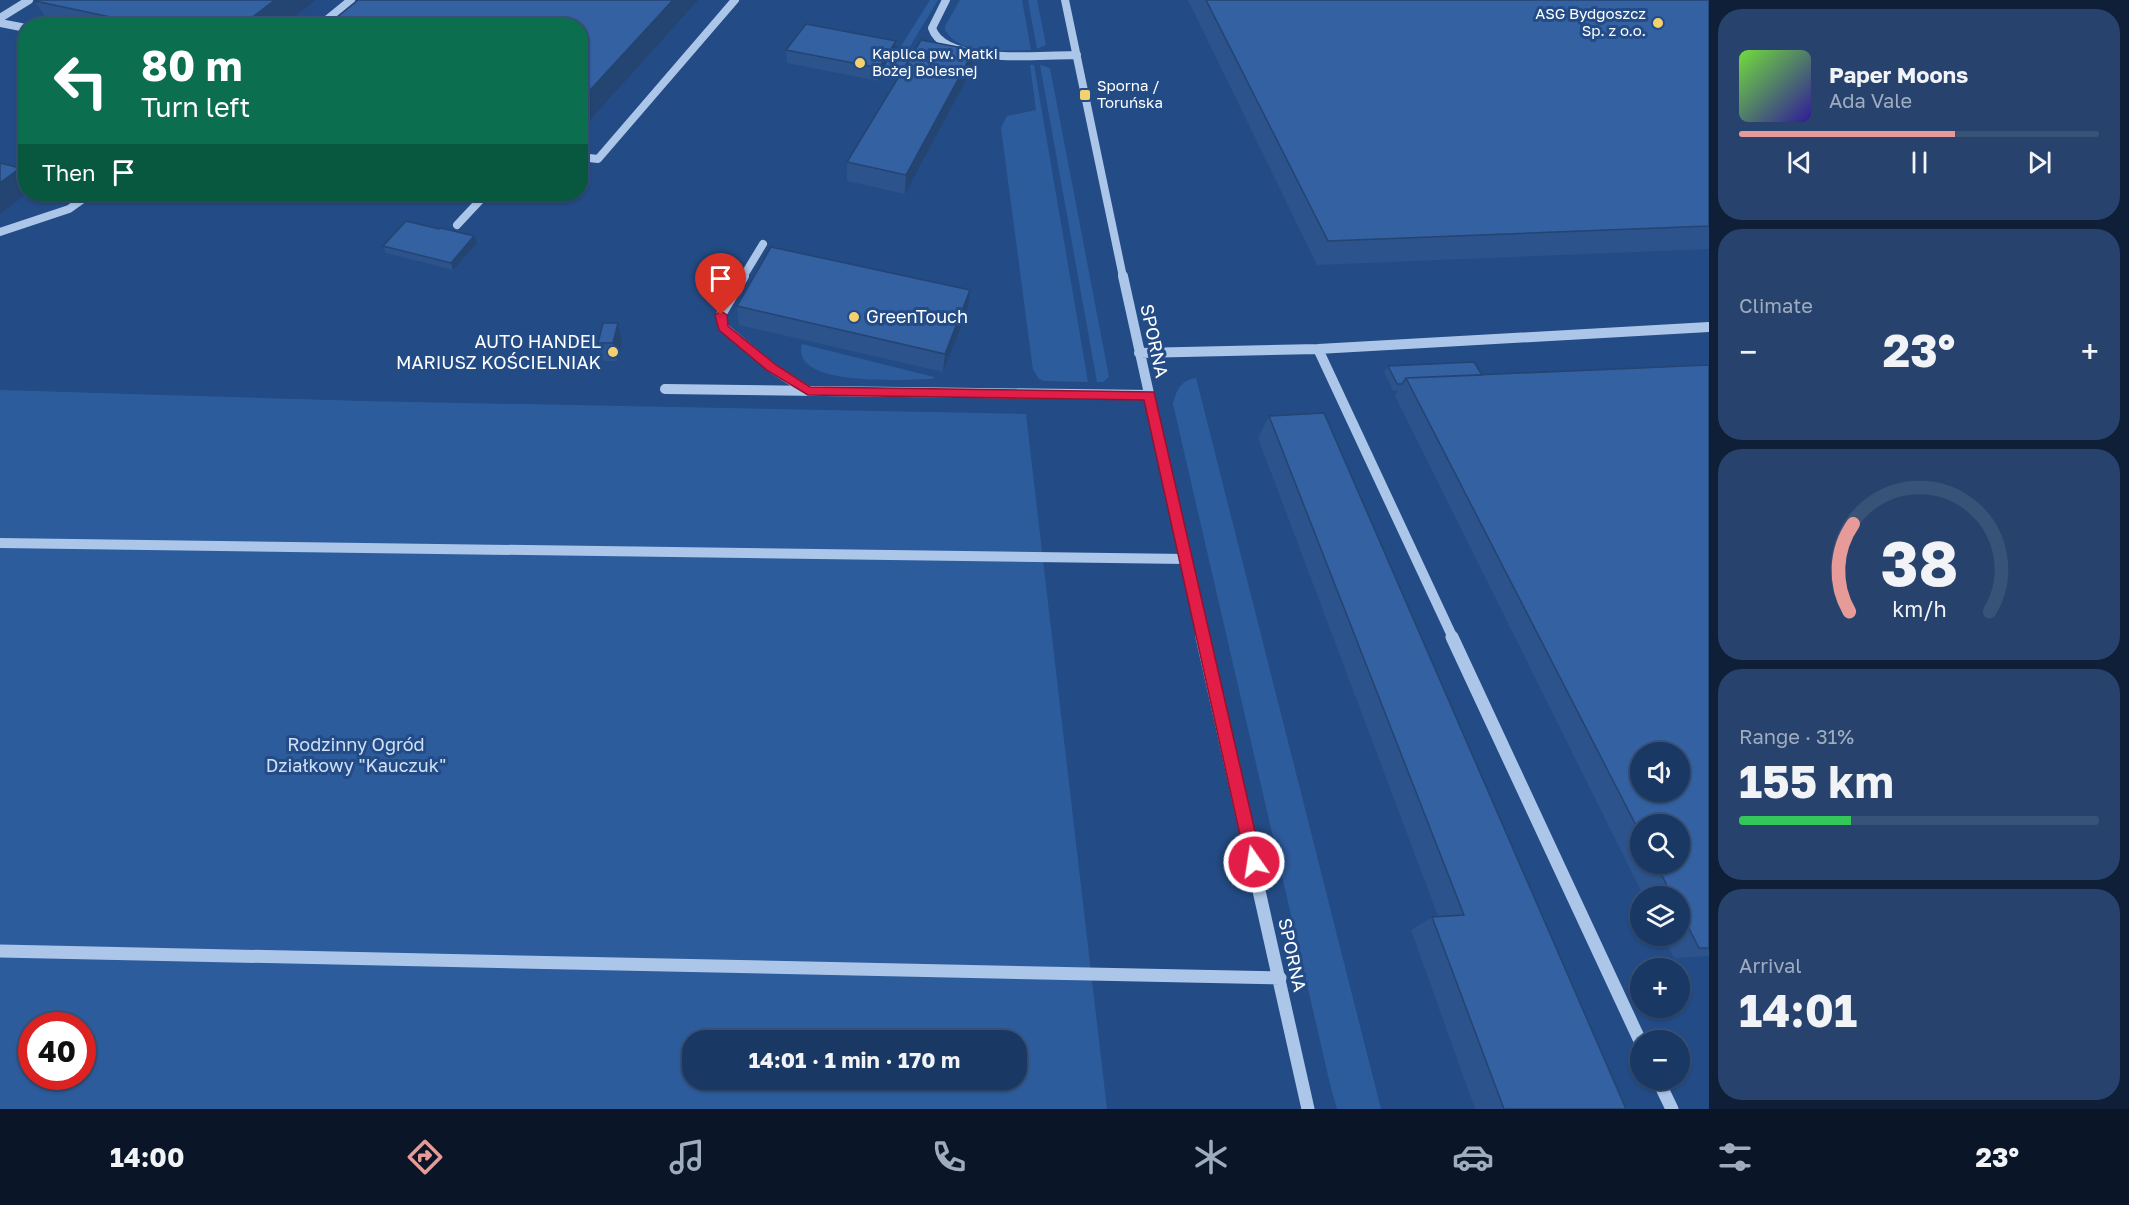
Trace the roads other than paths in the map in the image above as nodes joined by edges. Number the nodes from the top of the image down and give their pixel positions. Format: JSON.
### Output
{"nodes":[{"id":1,"x":30,"y":0,"type":"edge"},
{"id":2,"x":351,"y":0,"type":"edge"},
{"id":3,"x":735,"y":0,"type":"edge"},
{"id":4,"x":946,"y":0,"type":"edge"},
{"id":5,"x":1065,"y":0,"type":"edge"},
{"id":6,"x":329,"y":18,"type":"edge"},
{"id":7,"x":0,"y":20,"type":"edge"},
{"id":8,"x":18,"y":26,"type":"edge"},
{"id":9,"x":1077,"y":55,"type":"junction"},
{"id":10,"x":588,"y":158,"type":"edge"},
{"id":11,"x":80,"y":201,"type":"edge"},
{"id":12,"x":479,"y":201,"type":"edge"},
{"id":13,"x":457,"y":225,"type":"dead end"},
{"id":14,"x":0,"y":232,"type":"edge"},
{"id":15,"x":763,"y":244,"type":"dead end"},
{"id":16,"x":1709,"y":327,"type":"edge"},
{"id":17,"x":1318,"y":350,"type":"junction"},
{"id":18,"x":1139,"y":353,"type":"junction"},
{"id":19,"x":664,"y":389,"type":"dead end"},
{"id":20,"x":808,"y":391,"type":"junction"},
{"id":21,"x":1149,"y":396,"type":"junction"},
{"id":22,"x":0,"y":543,"type":"edge"},
{"id":23,"x":1186,"y":559,"type":"junction"},
{"id":24,"x":0,"y":951,"type":"edge"},
{"id":25,"x":1280,"y":978,"type":"junction"},
{"id":26,"x":1635,"y":1030,"type":"edge"},
{"id":27,"x":1663,"y":1090,"type":"edge"},
{"id":28,"x":1308,"y":1109,"type":"edge"},
{"id":29,"x":1672,"y":1109,"type":"edge"}],
"edges":[{"from":1,"to":7,"type":"street"},
{"from":2,"to":6,"type":"street"},
{"from":3,"to":10,"type":"street"},
{"from":4,"to":9,"type":"street"},
{"from":5,"to":9,"type":"street","name":"SPORNA"},
{"from":7,"to":8,"type":"street"},
{"from":9,"to":18,"type":"street","name":"SPORNA"},
{"from":11,"to":14,"type":"street"},
{"from":12,"to":13,"type":"street"},
{"from":15,"to":20,"type":"street"},
{"from":16,"to":17,"type":"street"},
{"from":17,"to":18,"type":"street"},
{"from":17,"to":26,"type":"street"},
{"from":18,"to":21,"type":"street","name":"SPORNA"},
{"from":19,"to":20,"type":"street"},
{"from":20,"to":21,"type":"street"},
{"from":21,"to":23,"type":"street","name":"SPORNA"},
{"from":22,"to":23,"type":"street"},
{"from":23,"to":25,"type":"street","name":"SPORNA"},
{"from":24,"to":25,"type":"street"},
{"from":25,"to":28,"type":"street","name":"SPORNA"},
{"from":27,"to":29,"type":"street"}]}
